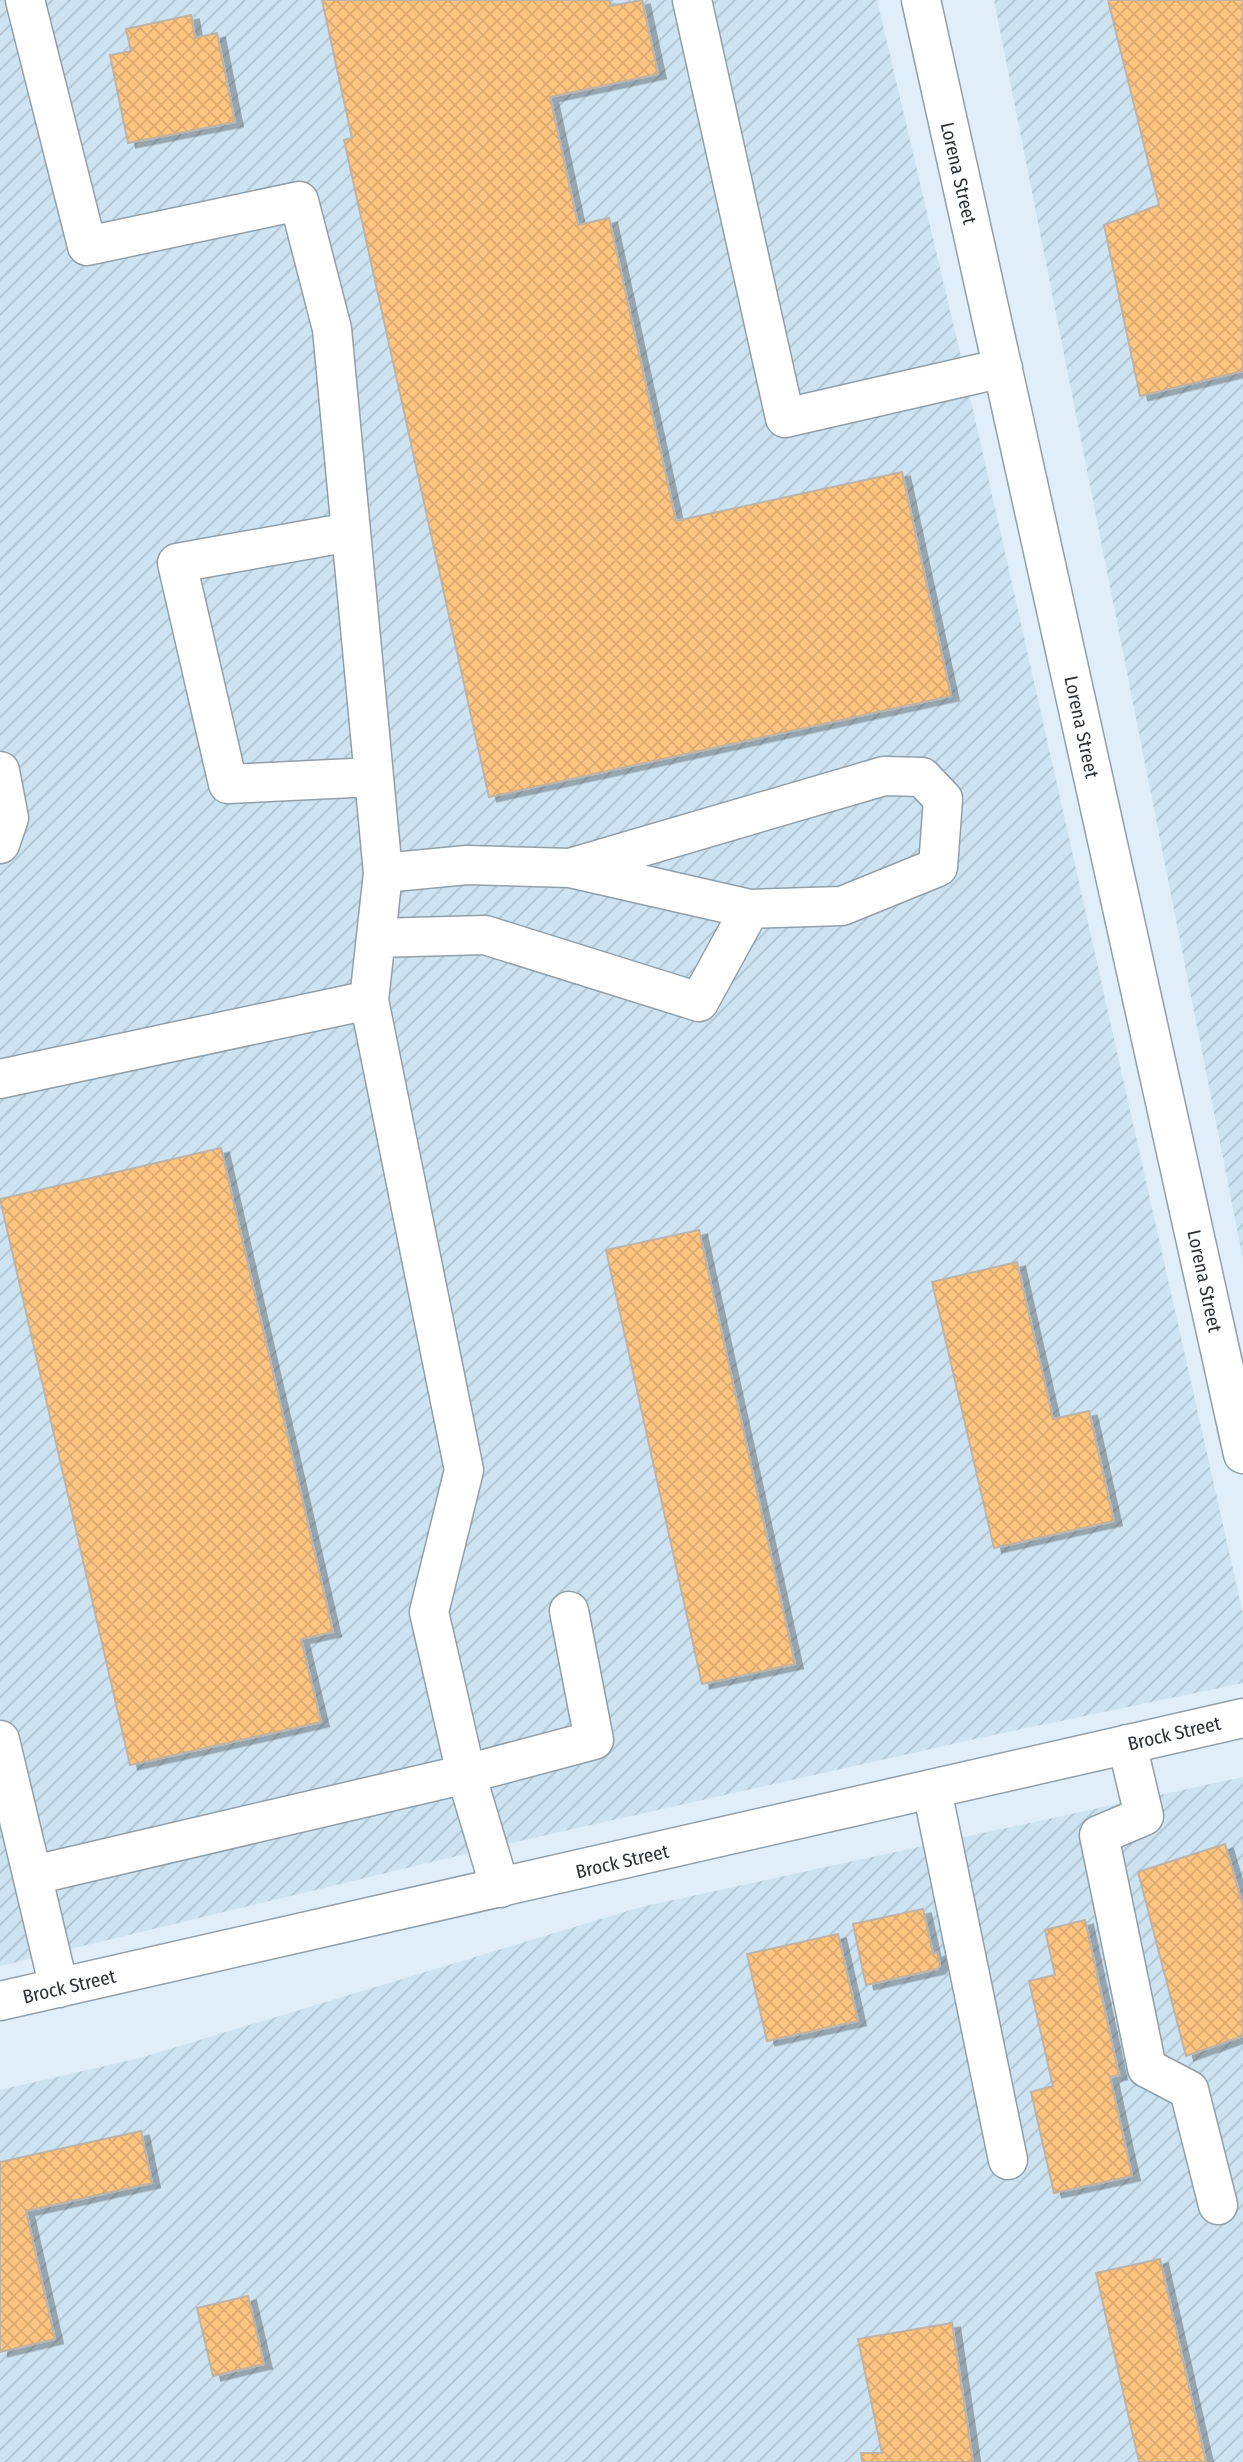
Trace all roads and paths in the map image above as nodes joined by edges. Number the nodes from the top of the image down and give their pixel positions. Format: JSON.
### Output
{"nodes":[{"id":1,"x":25,"y":0,"type":"edge"},
{"id":2,"x":692,"y":0,"type":"edge"},
{"id":3,"x":921,"y":0,"type":"edge"},
{"id":4,"x":1003,"y":368,"type":"junction"},
{"id":5,"x":351,"y":532,"type":"junction"},
{"id":6,"x":0,"y":771,"type":"edge"},
{"id":7,"x":373,"y":777,"type":"junction"},
{"id":8,"x":0,"y":844,"type":"edge"},
{"id":9,"x":570,"y":868,"type":"junction"},
{"id":10,"x":383,"y":873,"type":"junction"},
{"id":11,"x":750,"y":909,"type":"junction"},
{"id":12,"x":376,"y":938,"type":"junction"},
{"id":13,"x":369,"y":1000,"type":"junction"},
{"id":14,"x":0,"y":1079,"type":"edge"},
{"id":15,"x":1243,"y":1454,"type":"edge"},
{"id":16,"x":569,"y":1611,"type":"dead end"},
{"id":17,"x":1243,"y":1718,"type":"edge"},
{"id":18,"x":0,"y":1742,"type":"edge"},
{"id":19,"x":1127,"y":1744,"type":"junction"},
{"id":20,"x":466,"y":1774,"type":"junction"},
{"id":21,"x":932,"y":1790,"type":"junction"},
{"id":22,"x":20,"y":1858,"type":"edge"},
{"id":23,"x":500,"y":1888,"type":"junction"},
{"id":24,"x":59,"y":1988,"type":"junction"},
{"id":25,"x":0,"y":2001,"type":"edge"},
{"id":26,"x":1008,"y":2160,"type":"dead end"},
{"id":27,"x":1218,"y":2205,"type":"dead end"}],
"edges":[{"from":1,"to":5,"type":"street"},
{"from":2,"to":4,"type":"street"},
{"from":3,"to":4,"type":"street","name":"Lorena Street"},
{"from":4,"to":15,"type":"street","name":"Lorena Street"},
{"from":5,"to":7,"type":"street"},
{"from":5,"to":7,"type":"street"},
{"from":6,"to":8,"type":"street"},
{"from":7,"to":10,"type":"street"},
{"from":9,"to":10,"type":"street"},
{"from":9,"to":11,"type":"street"},
{"from":9,"to":11,"type":"street"},
{"from":10,"to":12,"type":"street"},
{"from":11,"to":12,"type":"street"},
{"from":12,"to":13,"type":"street"},
{"from":13,"to":14,"type":"street"},
{"from":13,"to":20,"type":"street"},
{"from":16,"to":20,"type":"street"},
{"from":17,"to":19,"type":"street","name":"Brock Street"},
{"from":18,"to":22,"type":"street"},
{"from":19,"to":21,"type":"street","name":"Brock Street"},
{"from":19,"to":27,"type":"street"},
{"from":20,"to":22,"type":"street"},
{"from":20,"to":23,"type":"street"},
{"from":21,"to":23,"type":"street","name":"Brock Street"},
{"from":21,"to":26,"type":"street"},
{"from":22,"to":24,"type":"street"},
{"from":23,"to":24,"type":"street","name":"Brock Street"},
{"from":24,"to":25,"type":"street","name":"Brock Street"}]}
